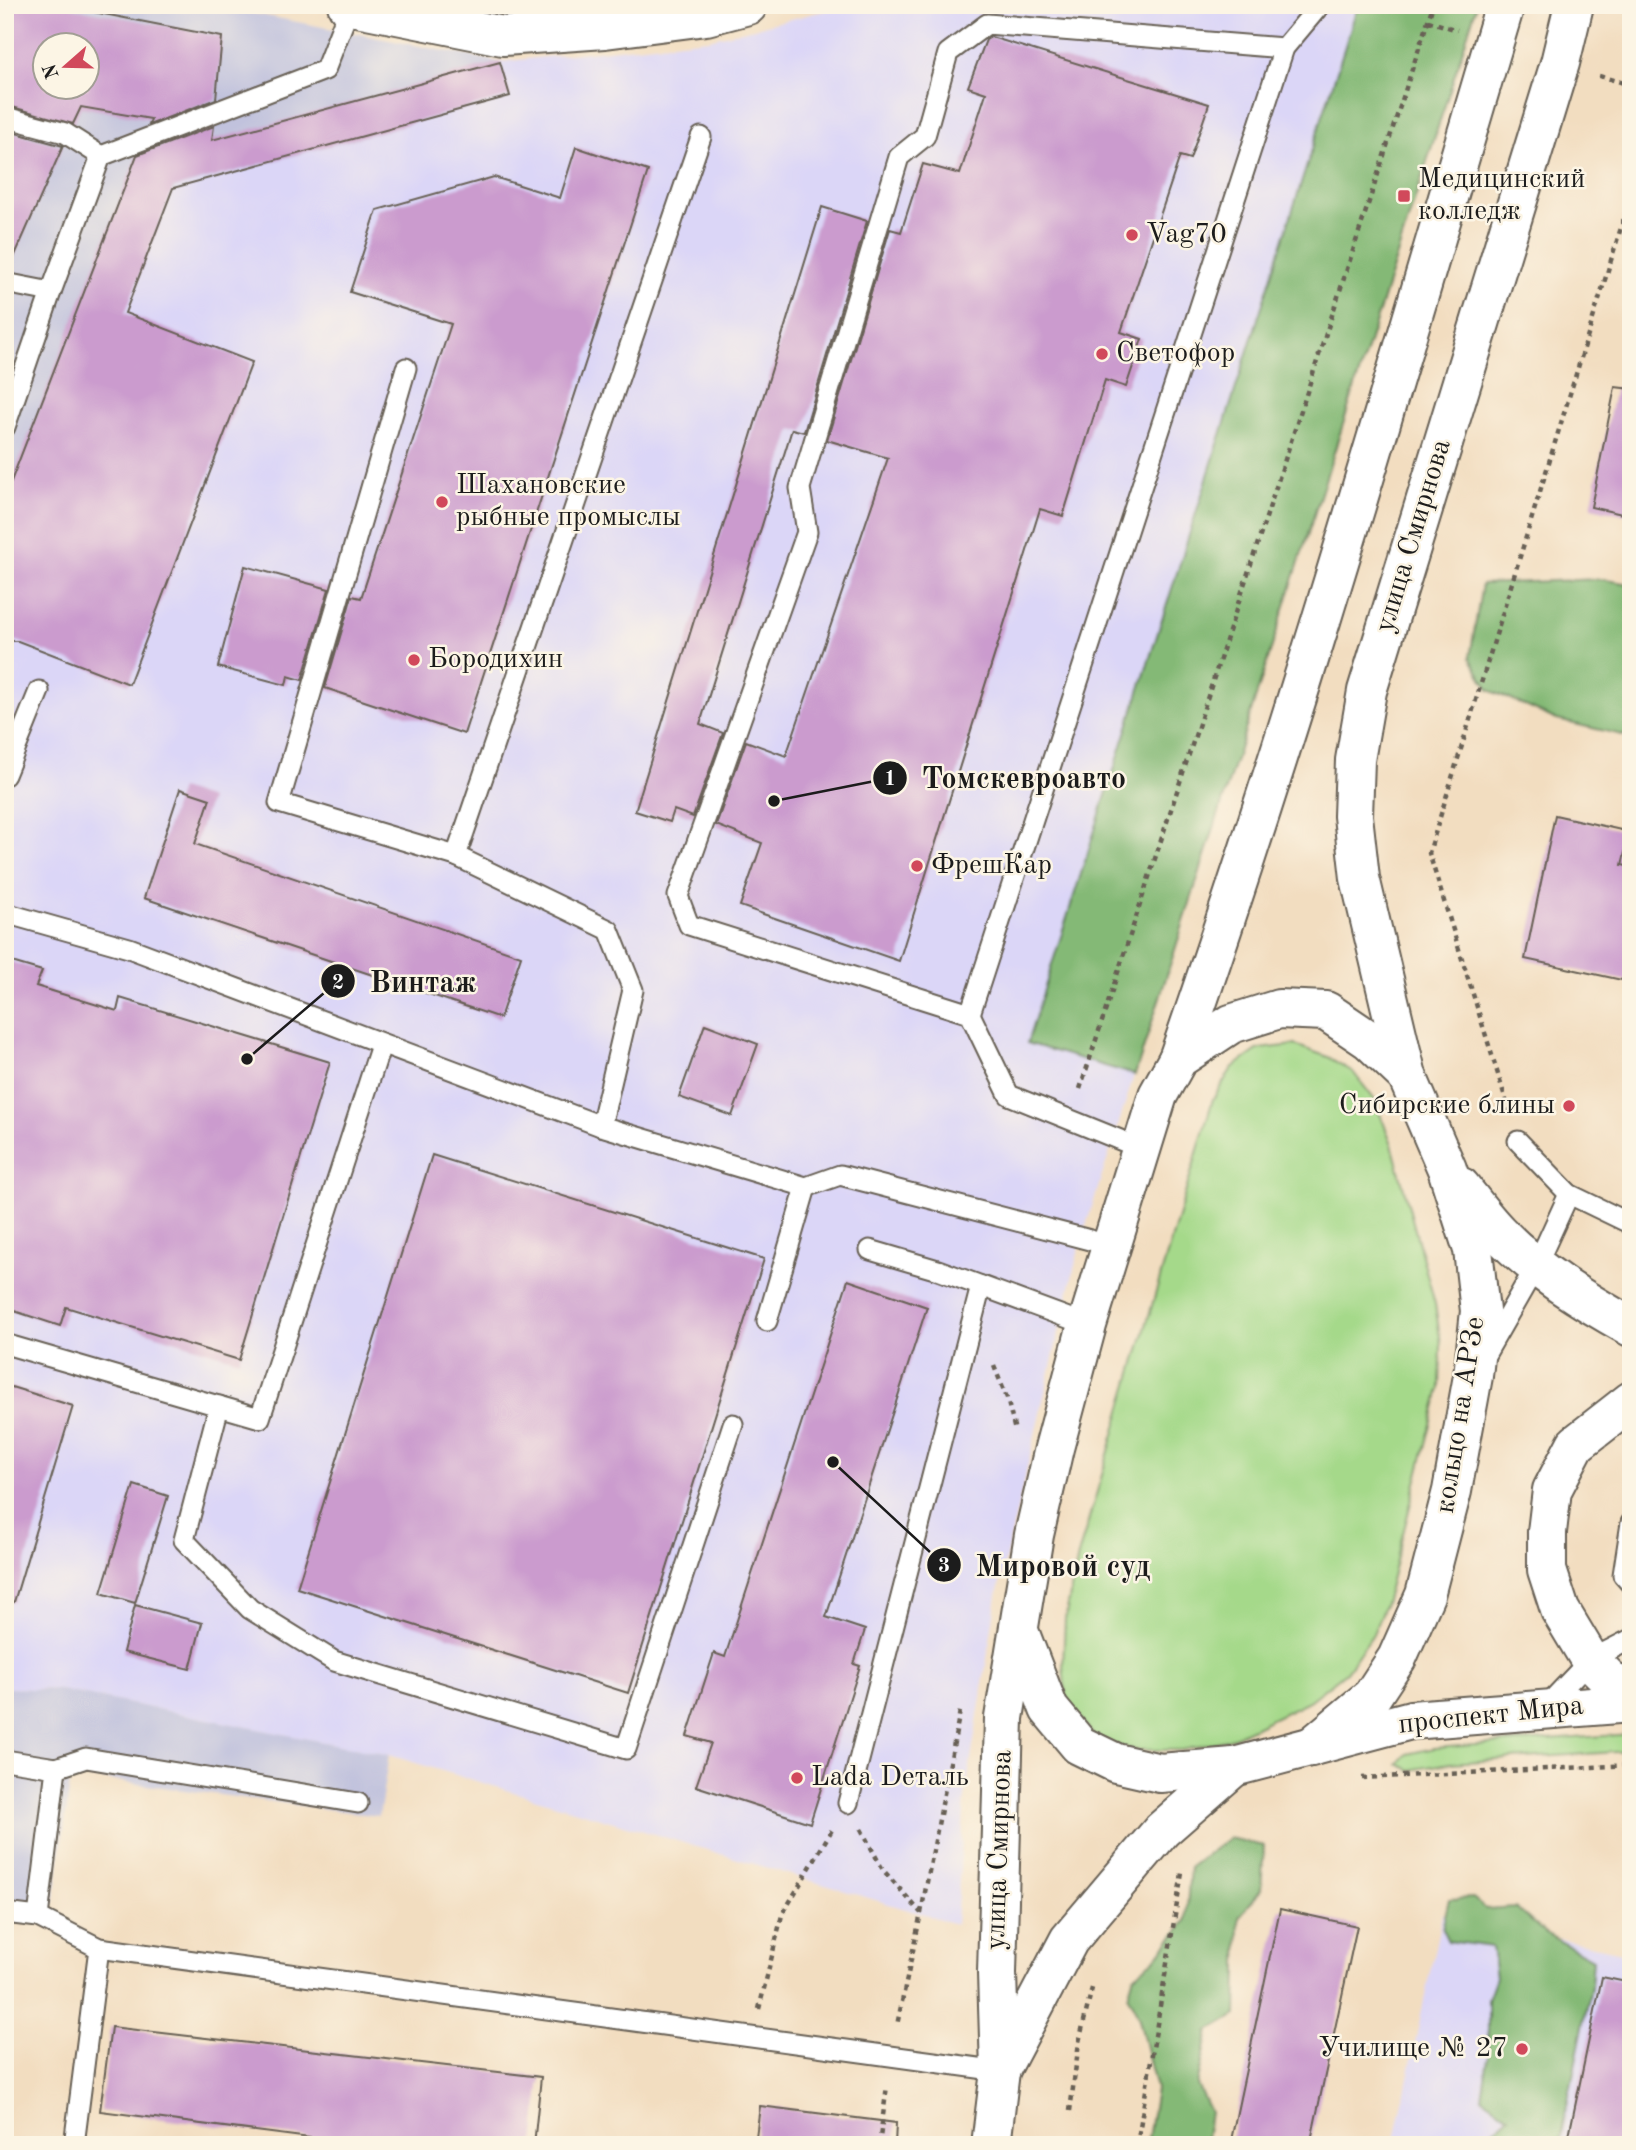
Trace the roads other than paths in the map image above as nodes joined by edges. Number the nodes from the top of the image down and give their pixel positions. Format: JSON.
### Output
{"nodes":[{"id":1,"x":748,"y":5,"type":"edge"},
{"id":2,"x":1320,"y":5,"type":"edge"},
{"id":3,"x":1505,"y":5,"type":"edge"},
{"id":4,"x":1574,"y":5,"type":"edge"},
{"id":5,"x":349,"y":6,"type":"edge"},
{"id":6,"x":704,"y":10,"type":"edge"},
{"id":7,"x":1284,"y":48,"type":"junction"},
{"id":8,"x":5,"y":117,"type":"edge"},
{"id":9,"x":701,"y":137,"type":"dead end"},
{"id":10,"x":101,"y":156,"type":"junction"},
{"id":11,"x":5,"y":283,"type":"edge"},
{"id":12,"x":51,"y":292,"type":"junction"},
{"id":13,"x":406,"y":368,"type":"dead end"},
{"id":14,"x":7,"y":418,"type":"edge"},
{"id":15,"x":39,"y":691,"type":"dead end"},
{"id":16,"x":5,"y":775,"type":"edge"},
{"id":17,"x":456,"y":856,"type":"junction"},
{"id":18,"x":5,"y":913,"type":"edge"},
{"id":19,"x":970,"y":1014,"type":"junction"},
{"id":20,"x":381,"y":1045,"type":"junction"},
{"id":21,"x":1178,"y":1059,"type":"junction"},
{"id":22,"x":1407,"y":1076,"type":"junction"},
{"id":23,"x":601,"y":1126,"type":"junction"},
{"id":24,"x":1518,"y":1140,"type":"road end"},
{"id":25,"x":1140,"y":1148,"type":"junction"},
{"id":26,"x":1447,"y":1169,"type":"junction"},
{"id":27,"x":806,"y":1187,"type":"junction"},
{"id":28,"x":1569,"y":1194,"type":"junction"},
{"id":29,"x":1631,"y":1224,"type":"edge"},
{"id":30,"x":1113,"y":1246,"type":"junction"},
{"id":31,"x":870,"y":1250,"type":"dead end"},
{"id":32,"x":1536,"y":1266,"type":"junction"},
{"id":33,"x":981,"y":1286,"type":"junction"},
{"id":34,"x":767,"y":1321,"type":"dead end"},
{"id":35,"x":1087,"y":1325,"type":"junction"},
{"id":36,"x":1631,"y":1328,"type":"edge"},
{"id":37,"x":5,"y":1344,"type":"edge"},
{"id":38,"x":1473,"y":1376,"type":"junction"},
{"id":39,"x":1631,"y":1401,"type":"edge"},
{"id":40,"x":219,"y":1406,"type":"junction"},
{"id":41,"x":733,"y":1424,"type":"dead end"},
{"id":42,"x":1631,"y":1523,"type":"edge"},
{"id":43,"x":1631,"y":1584,"type":"edge"},
{"id":44,"x":1018,"y":1629,"type":"junction"},
{"id":45,"x":1631,"y":1639,"type":"edge"},
{"id":46,"x":1590,"y":1660,"type":"junction"},
{"id":47,"x":1631,"y":1702,"type":"edge"},
{"id":48,"x":1543,"y":1710,"type":"junction"},
{"id":49,"x":1311,"y":1747,"type":"junction"},
{"id":50,"x":5,"y":1760,"type":"edge"},
{"id":51,"x":57,"y":1768,"type":"junction"},
{"id":52,"x":1234,"y":1768,"type":"junction"},
{"id":53,"x":358,"y":1803,"type":"dead end"},
{"id":54,"x":848,"y":1803,"type":"road end"},
{"id":55,"x":5,"y":1913,"type":"edge"},
{"id":56,"x":38,"y":1917,"type":"junction"},
{"id":57,"x":99,"y":1948,"type":"junction"},
{"id":58,"x":1000,"y":2071,"type":"junction"},
{"id":59,"x":74,"y":2145,"type":"edge"},
{"id":60,"x":990,"y":2145,"type":"edge"}],
"edges":[{"from":1,"to":6,"type":"main road"},
{"from":2,"to":7,"type":"lane"},
{"from":3,"to":21,"type":"main road"},
{"from":4,"to":22,"type":"main road","name":"улица Смирнова"},
{"from":5,"to":6,"type":"main road"},
{"from":5,"to":10,"type":"lane"},
{"from":7,"to":19,"type":"lane"},
{"from":7,"to":19,"type":"lane"},
{"from":8,"to":10,"type":"lane"},
{"from":9,"to":17,"type":"lane"},
{"from":10,"to":12,"type":"lane"},
{"from":11,"to":12,"type":"lane"},
{"from":12,"to":14,"type":"lane"},
{"from":13,"to":17,"type":"lane"},
{"from":15,"to":16,"type":"lane"},
{"from":17,"to":23,"type":"lane"},
{"from":18,"to":20,"type":"lane"},
{"from":19,"to":25,"type":"lane"},
{"from":20,"to":23,"type":"lane"},
{"from":20,"to":40,"type":"lane"},
{"from":21,"to":22,"type":"main road","name":"кольцо на АРЗе"},
{"from":21,"to":25,"type":"main road","name":"кольцо на АРЗе"},
{"from":22,"to":26,"type":"main road","name":"кольцо на АРЗе"},
{"from":23,"to":27,"type":"lane"},
{"from":24,"to":28,"type":"lane"},
{"from":25,"to":30,"type":"main road","name":"кольцо на АРЗе"},
{"from":26,"to":32,"type":"main road"},
{"from":26,"to":38,"type":"main road","name":"кольцо на АРЗе"},
{"from":27,"to":30,"type":"lane"},
{"from":27,"to":34,"type":"lane"},
{"from":28,"to":29,"type":"lane"},
{"from":28,"to":32,"type":"lane"},
{"from":30,"to":35,"type":"main road","name":"кольцо на АРЗе"},
{"from":31,"to":33,"type":"lane"},
{"from":32,"to":36,"type":"main road"},
{"from":32,"to":38,"type":"lane"},
{"from":33,"to":35,"type":"lane"},
{"from":33,"to":54,"type":"lane"},
{"from":35,"to":44,"type":"main road","name":"кольцо на АРЗе"},
{"from":37,"to":40,"type":"lane"},
{"from":38,"to":49,"type":"main road","name":"кольцо на АРЗе"},
{"from":39,"to":46,"type":"main road"},
{"from":40,"to":41,"type":"lane"},
{"from":42,"to":43,"type":"lane"},
{"from":44,"to":52,"type":"main road","name":"кольцо на АРЗе"},
{"from":44,"to":58,"type":"main road","name":"улица Смирнова"},
{"from":45,"to":46,"type":"lane"},
{"from":46,"to":47,"type":"main road"},
{"from":46,"to":48,"type":"lane"},
{"from":47,"to":48,"type":"main road","name":"проспект Мира"},
{"from":48,"to":49,"type":"main road","name":"проспект Мира"},
{"from":49,"to":52,"type":"main road","name":"кольцо на АРЗе"},
{"from":50,"to":51,"type":"lane"},
{"from":51,"to":53,"type":"lane"},
{"from":51,"to":56,"type":"lane"},
{"from":52,"to":58,"type":"main road","name":"улица Смирнова"},
{"from":55,"to":56,"type":"lane"},
{"from":56,"to":57,"type":"lane"},
{"from":57,"to":58,"type":"lane"},
{"from":57,"to":59,"type":"lane"},
{"from":58,"to":60,"type":"main road","name":"улица Смирнова"}]}
